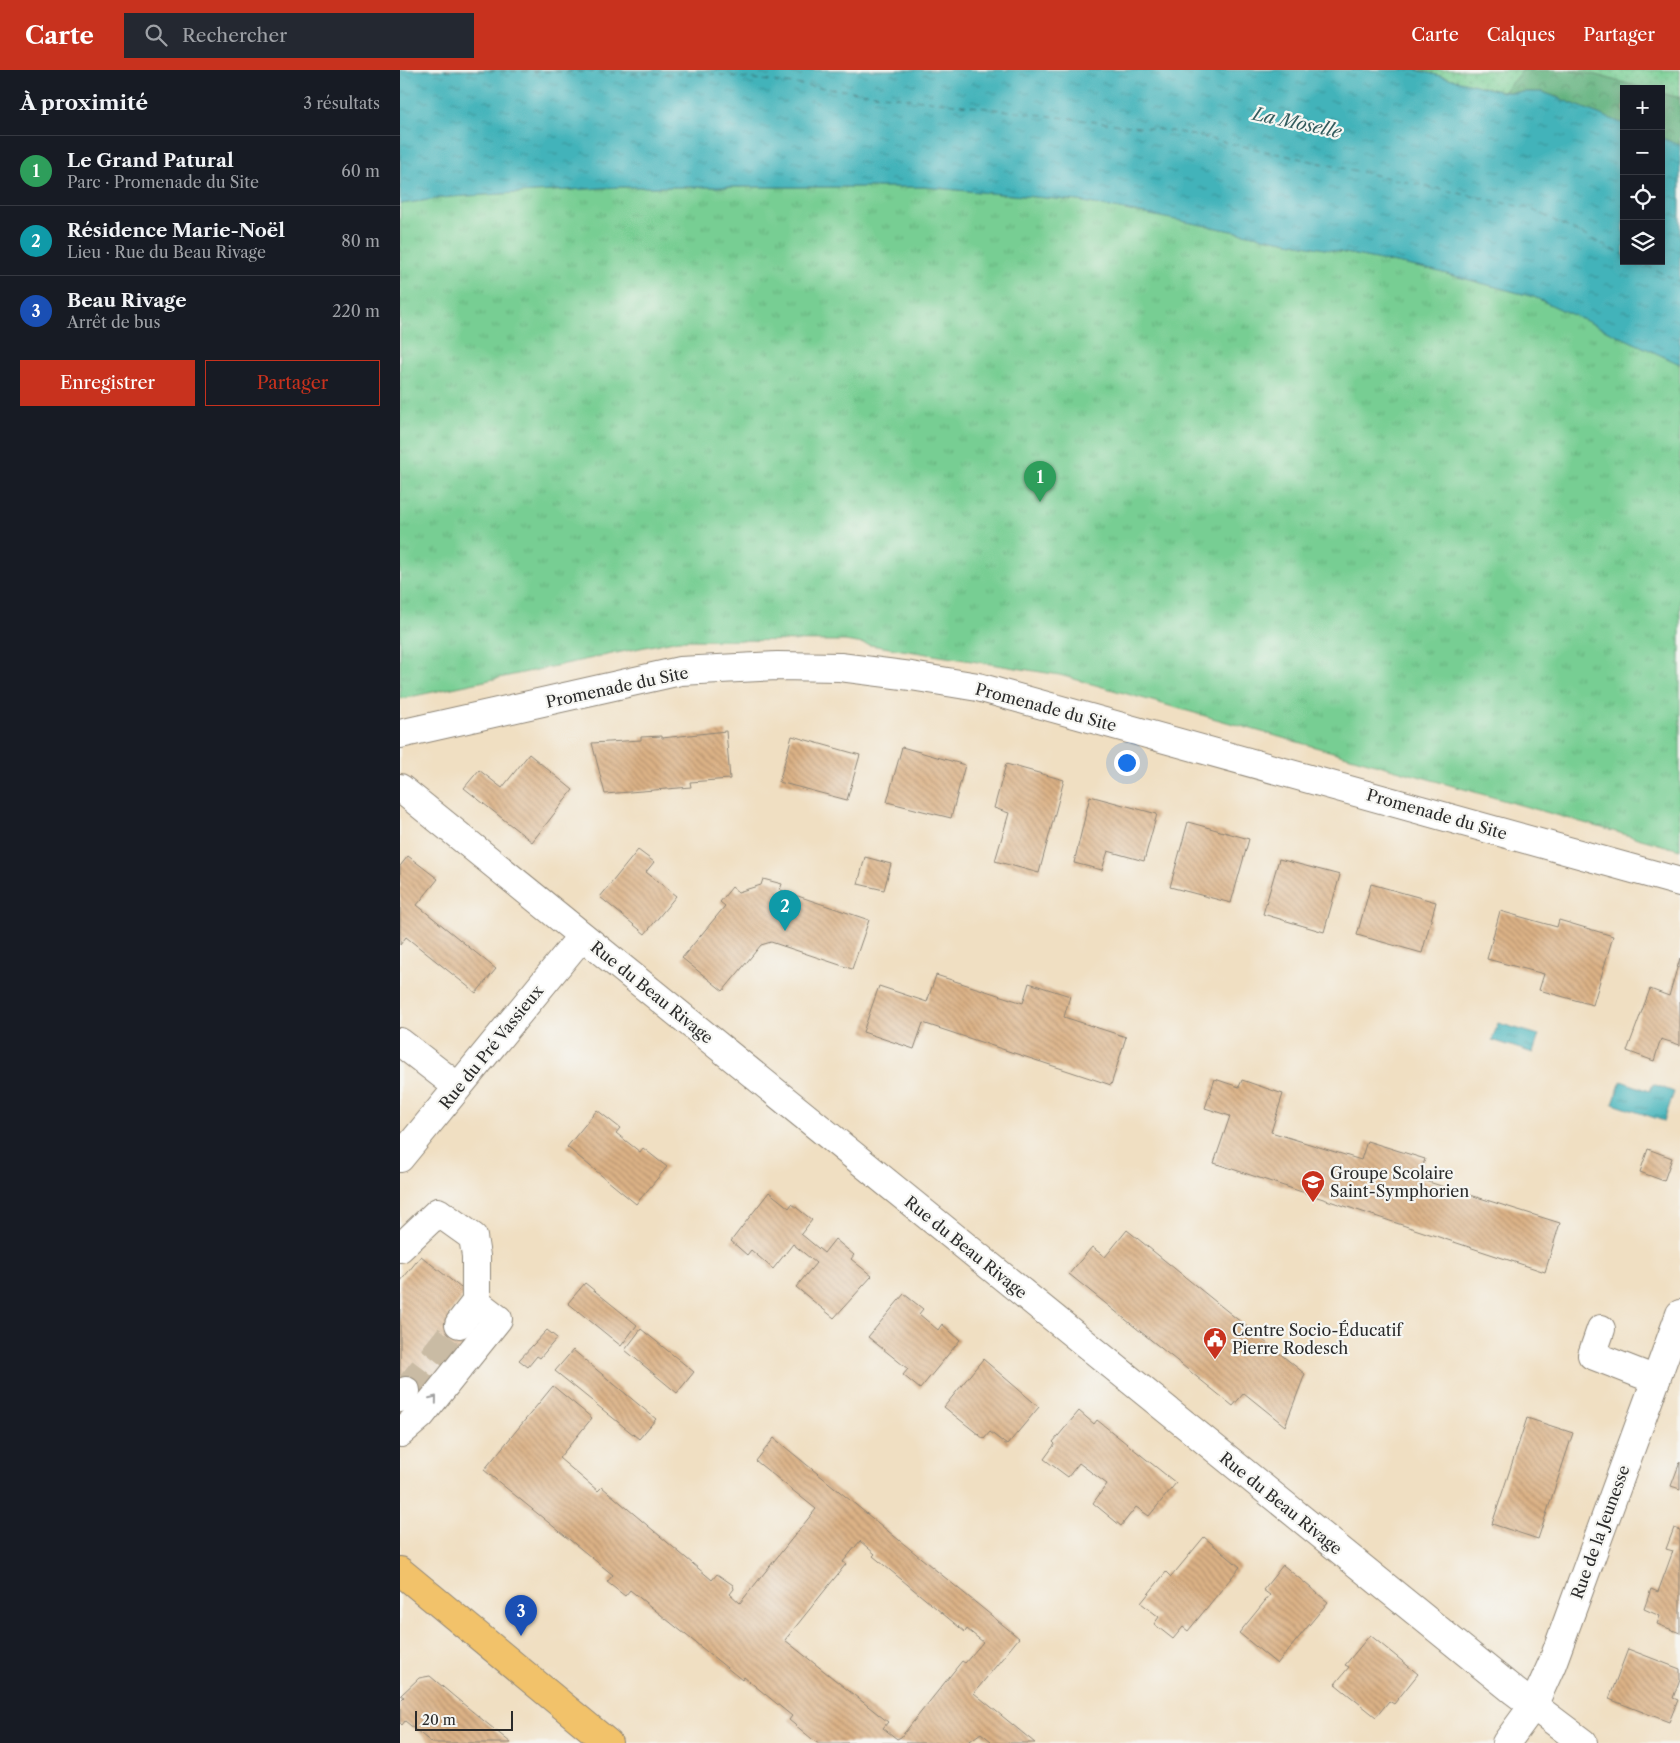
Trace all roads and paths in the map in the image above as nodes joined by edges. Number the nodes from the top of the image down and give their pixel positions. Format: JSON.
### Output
{"nodes":[{"id":1,"x":400,"y":734,"type":"edge"},
{"id":2,"x":400,"y":788,"type":"edge"},
{"id":3,"x":1680,"y":882,"type":"edge"},
{"id":4,"x":582,"y":936,"type":"junction"},
{"id":5,"x":400,"y":1042,"type":"edge"},
{"id":6,"x":458,"y":1087,"type":"junction"},
{"id":7,"x":400,"y":1158,"type":"edge"},
{"id":8,"x":400,"y":1248,"type":"edge"},
{"id":9,"x":476,"y":1302,"type":"junction"},
{"id":10,"x":1680,"y":1314,"type":"edge"},
{"id":11,"x":459,"y":1324,"type":"tunnel mouth"},
{"id":12,"x":1601,"y":1329,"type":"dead end"},
{"id":13,"x":1656,"y":1380,"type":"junction"},
{"id":14,"x":400,"y":1433,"type":"edge"},
{"id":15,"x":400,"y":1571,"type":"edge"},
{"id":16,"x":1533,"y":1706,"type":"junction"},
{"id":17,"x":608,"y":1743,"type":"edge"},
{"id":18,"x":1506,"y":1743,"type":"edge"},
{"id":19,"x":1583,"y":1743,"type":"edge"}],
"edges":[{"from":1,"to":3,"type":"street","name":"Promenade du Site"},
{"from":2,"to":4,"type":"street","name":"Rue du Beau Rivage"},
{"from":4,"to":6,"type":"street","name":"Rue du Pré Vassieux"},
{"from":4,"to":16,"type":"street","name":"Rue du Beau Rivage"},
{"from":5,"to":6,"type":"street"},
{"from":6,"to":7,"type":"street","name":"Rue du Pré Vassieux"},
{"from":8,"to":9,"type":"street"},
{"from":9,"to":11,"type":"street"},
{"from":14,"to":9,"type":"street","one_way":true},
{"from":10,"to":13,"type":"street","name":"Rue de la Jeunesse"},
{"from":12,"to":13,"type":"street"},
{"from":13,"to":16,"type":"street","name":"Rue de la Jeunesse"},
{"from":15,"to":17,"type":"main road"},
{"from":16,"to":18,"type":"street","name":"Rue de la Jeunesse"},
{"from":16,"to":19,"type":"street","name":"Rue du Beau Rivage"}]}
